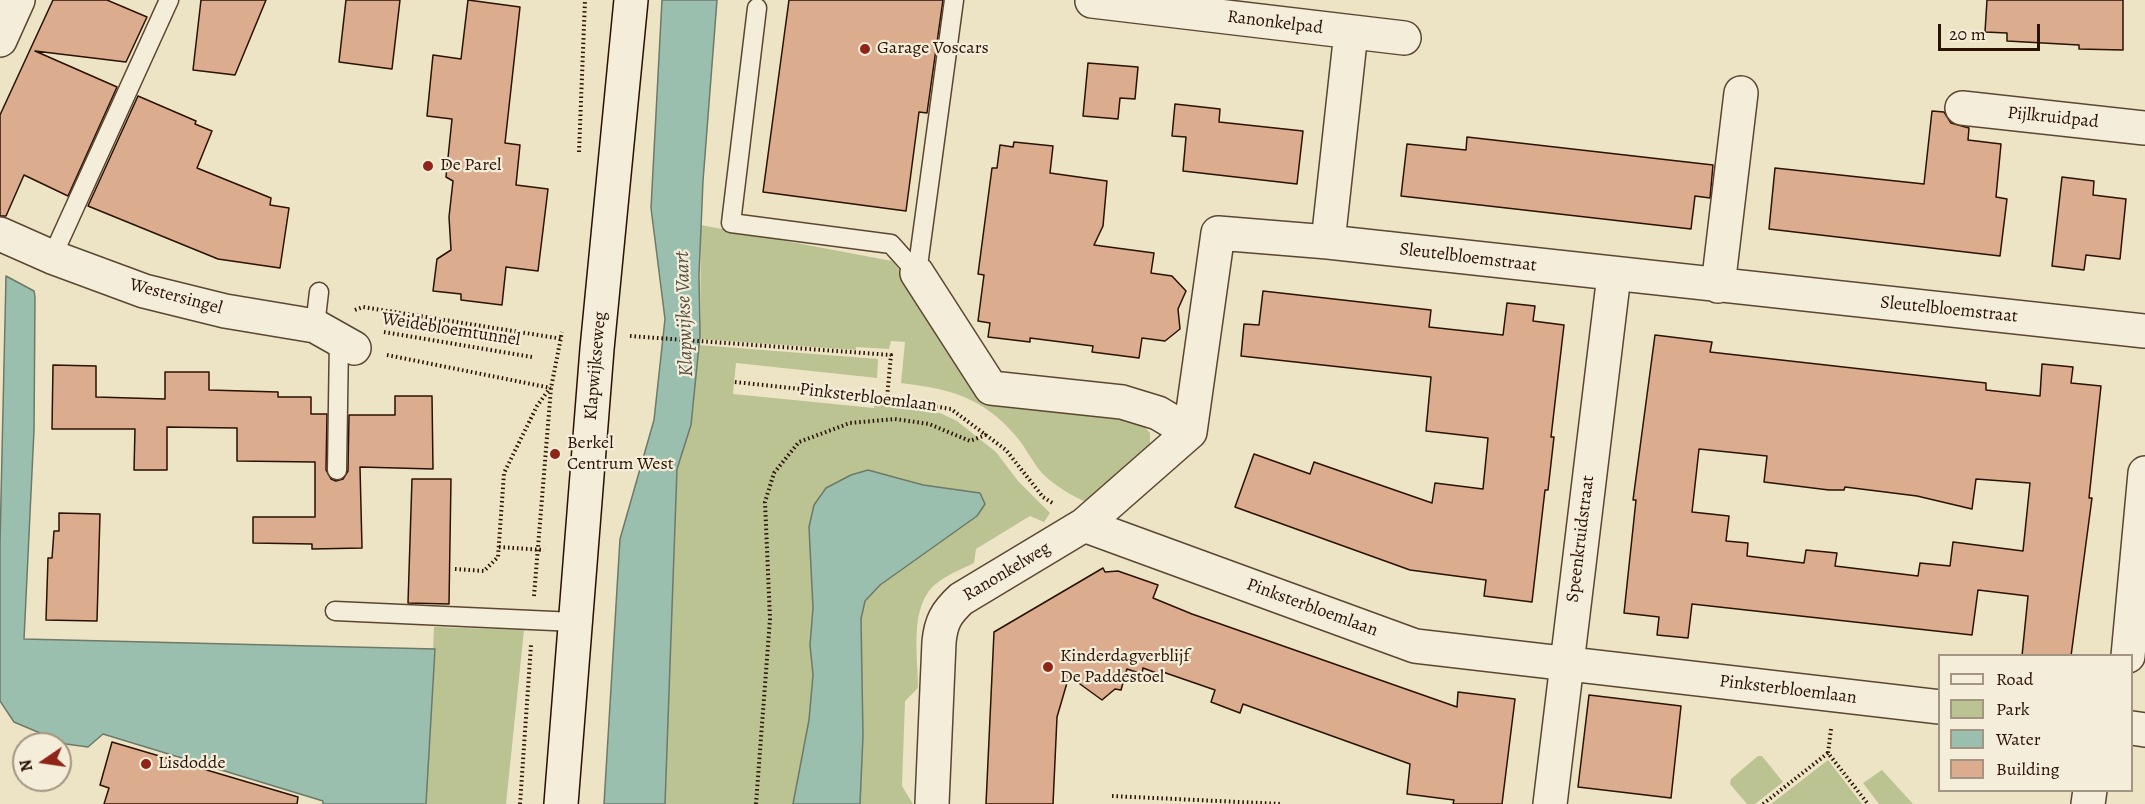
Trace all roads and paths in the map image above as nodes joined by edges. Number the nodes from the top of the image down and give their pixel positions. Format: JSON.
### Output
{"nodes":[{"id":1,"x":18,"y":0,"type":"edge"},
{"id":2,"x":169,"y":0,"type":"edge"},
{"id":3,"x":585,"y":0,"type":"edge"},
{"id":4,"x":631,"y":0,"type":"edge"},
{"id":5,"x":954,"y":0,"type":"edge"},
{"id":6,"x":1092,"y":1,"type":"edge"},
{"id":7,"x":757,"y":8,"type":"dead end"},
{"id":8,"x":1351,"y":32,"type":"junction"},
{"id":9,"x":1404,"y":38,"type":"dead end"},
{"id":10,"x":0,"y":39,"type":"edge"},
{"id":11,"x":1741,"y":93,"type":"dead end"},
{"id":12,"x":1962,"y":108,"type":"dead end"},
{"id":13,"x":2145,"y":128,"type":"edge"},
{"id":14,"x":579,"y":156,"type":"dead end"},
{"id":15,"x":0,"y":234,"type":"edge"},
{"id":16,"x":1328,"y":242,"type":"junction"},
{"id":17,"x":52,"y":257,"type":"junction"},
{"id":18,"x":917,"y":273,"type":"junction"},
{"id":19,"x":1614,"y":275,"type":"junction"},
{"id":20,"x":1718,"y":286,"type":"junction"},
{"id":21,"x":319,"y":292,"type":"dead end"},
{"id":22,"x":563,"y":329,"type":"dead end"},
{"id":23,"x":2145,"y":331,"type":"edge"},
{"id":24,"x":346,"y":336,"type":"junction"},
{"id":25,"x":598,"y":337,"type":"junction"},
{"id":26,"x":637,"y":337,"type":"junction"},
{"id":27,"x":561,"y":340,"type":"junction"},
{"id":28,"x":636,"y":343,"type":"dead end"},
{"id":29,"x":532,"y":357,"type":"dead end"},
{"id":30,"x":735,"y":382,"type":"dead end"},
{"id":31,"x":551,"y":388,"type":"junction"},
{"id":32,"x":887,"y":398,"type":"junction"},
{"id":33,"x":1190,"y":432,"type":"junction"},
{"id":34,"x":988,"y":434,"type":"junction"},
{"id":35,"x":337,"y":470,"type":"dead end"},
{"id":36,"x":2145,"y":473,"type":"edge"},
{"id":37,"x":1084,"y":525,"type":"junction"},
{"id":38,"x":500,"y":547,"type":"junction"},
{"id":39,"x":544,"y":550,"type":"dead end"},
{"id":40,"x":455,"y":569,"type":"dead end"},
{"id":41,"x":336,"y":611,"type":"dead end"},
{"id":42,"x":575,"y":622,"type":"junction"},
{"id":43,"x":2127,"y":654,"type":"edge"},
{"id":44,"x":1566,"y":664,"type":"junction"},
{"id":45,"x":1836,"y":695,"type":"junction"},
{"id":46,"x":1938,"y":707,"type":"edge"},
{"id":47,"x":1828,"y":753,"type":"junction"},
{"id":48,"x":1112,"y":796,"type":"dead end"},
{"id":49,"x":561,"y":804,"type":"edge"},
{"id":50,"x":756,"y":804,"type":"edge"},
{"id":51,"x":932,"y":804,"type":"edge"},
{"id":52,"x":1282,"y":804,"type":"edge"},
{"id":53,"x":1550,"y":804,"type":"edge"},
{"id":54,"x":1763,"y":804,"type":"edge"},
{"id":55,"x":1868,"y":804,"type":"edge"}],
"edges":[{"from":1,"to":10,"type":"street"},
{"from":2,"to":17,"type":"lane"},
{"from":3,"to":14,"type":"path"},
{"from":4,"to":25,"type":"street","name":"Klapwijkseweg"},
{"from":5,"to":18,"type":"lane"},
{"from":6,"to":8,"type":"street","name":"Ranonkelpad"},
{"from":7,"to":18,"type":"lane"},
{"from":8,"to":9,"type":"street","name":"Ranonkelpad"},
{"from":8,"to":16,"type":"street"},
{"from":11,"to":20,"type":"street"},
{"from":12,"to":13,"type":"street","name":"Pijlkruidpad"},
{"from":15,"to":17,"type":"street","name":"Westersingel"},
{"from":16,"to":19,"type":"street","name":"Sleutelbloemstraat"},
{"from":16,"to":33,"type":"street","name":"Sleutelbloemstraat"},
{"from":17,"to":24,"type":"street","name":"Westersingel"},
{"from":18,"to":33,"type":"street"},
{"from":19,"to":20,"type":"street","name":"Sleutelbloemstraat"},
{"from":19,"to":44,"type":"street","name":"Speenkruidstraat"},
{"from":20,"to":23,"type":"street","name":"Sleutelbloemstraat"},
{"from":21,"to":24,"type":"lane"},
{"from":22,"to":27,"type":"path","name":"Klapwijkseweg"},
{"from":24,"to":27,"type":"path"},
{"from":24,"to":29,"type":"path","name":"Weidebloemtunnel"},
{"from":24,"to":31,"type":"path"},
{"from":24,"to":35,"type":"lane"},
{"from":25,"to":26,"type":"path"},
{"from":25,"to":27,"type":"path"},
{"from":25,"to":42,"type":"street","name":"Klapwijkseweg"},
{"from":26,"to":28,"type":"path"},
{"from":26,"to":32,"type":"path"},
{"from":27,"to":31,"type":"path","name":"Klapwijkseweg"},
{"from":30,"to":32,"type":"path","name":"Pinksterbloemlaan"},
{"from":31,"to":38,"type":"path"},
{"from":32,"to":34,"type":"path","name":"Pinksterbloemlaan"},
{"from":33,"to":37,"type":"street","name":"Ranonkelweg"},
{"from":34,"to":37,"type":"path","name":"Pinksterbloemlaan"},
{"from":34,"to":50,"type":"path"},
{"from":36,"to":43,"type":"street"},
{"from":37,"to":44,"type":"street","name":"Pinksterbloemlaan"},
{"from":37,"to":51,"type":"street","name":"Ranonkelweg"},
{"from":38,"to":39,"type":"path"},
{"from":38,"to":40,"type":"path"},
{"from":41,"to":42,"type":"lane"},
{"from":42,"to":49,"type":"street","name":"Klapwijkseweg"},
{"from":44,"to":45,"type":"street","name":"Pinksterbloemlaan"},
{"from":44,"to":53,"type":"street","name":"Speenkruidstraat"},
{"from":45,"to":46,"type":"street","name":"Pinksterbloemlaan"},
{"from":45,"to":47,"type":"path"},
{"from":47,"to":54,"type":"path"},
{"from":47,"to":55,"type":"path"},
{"from":48,"to":52,"type":"path"}]}
